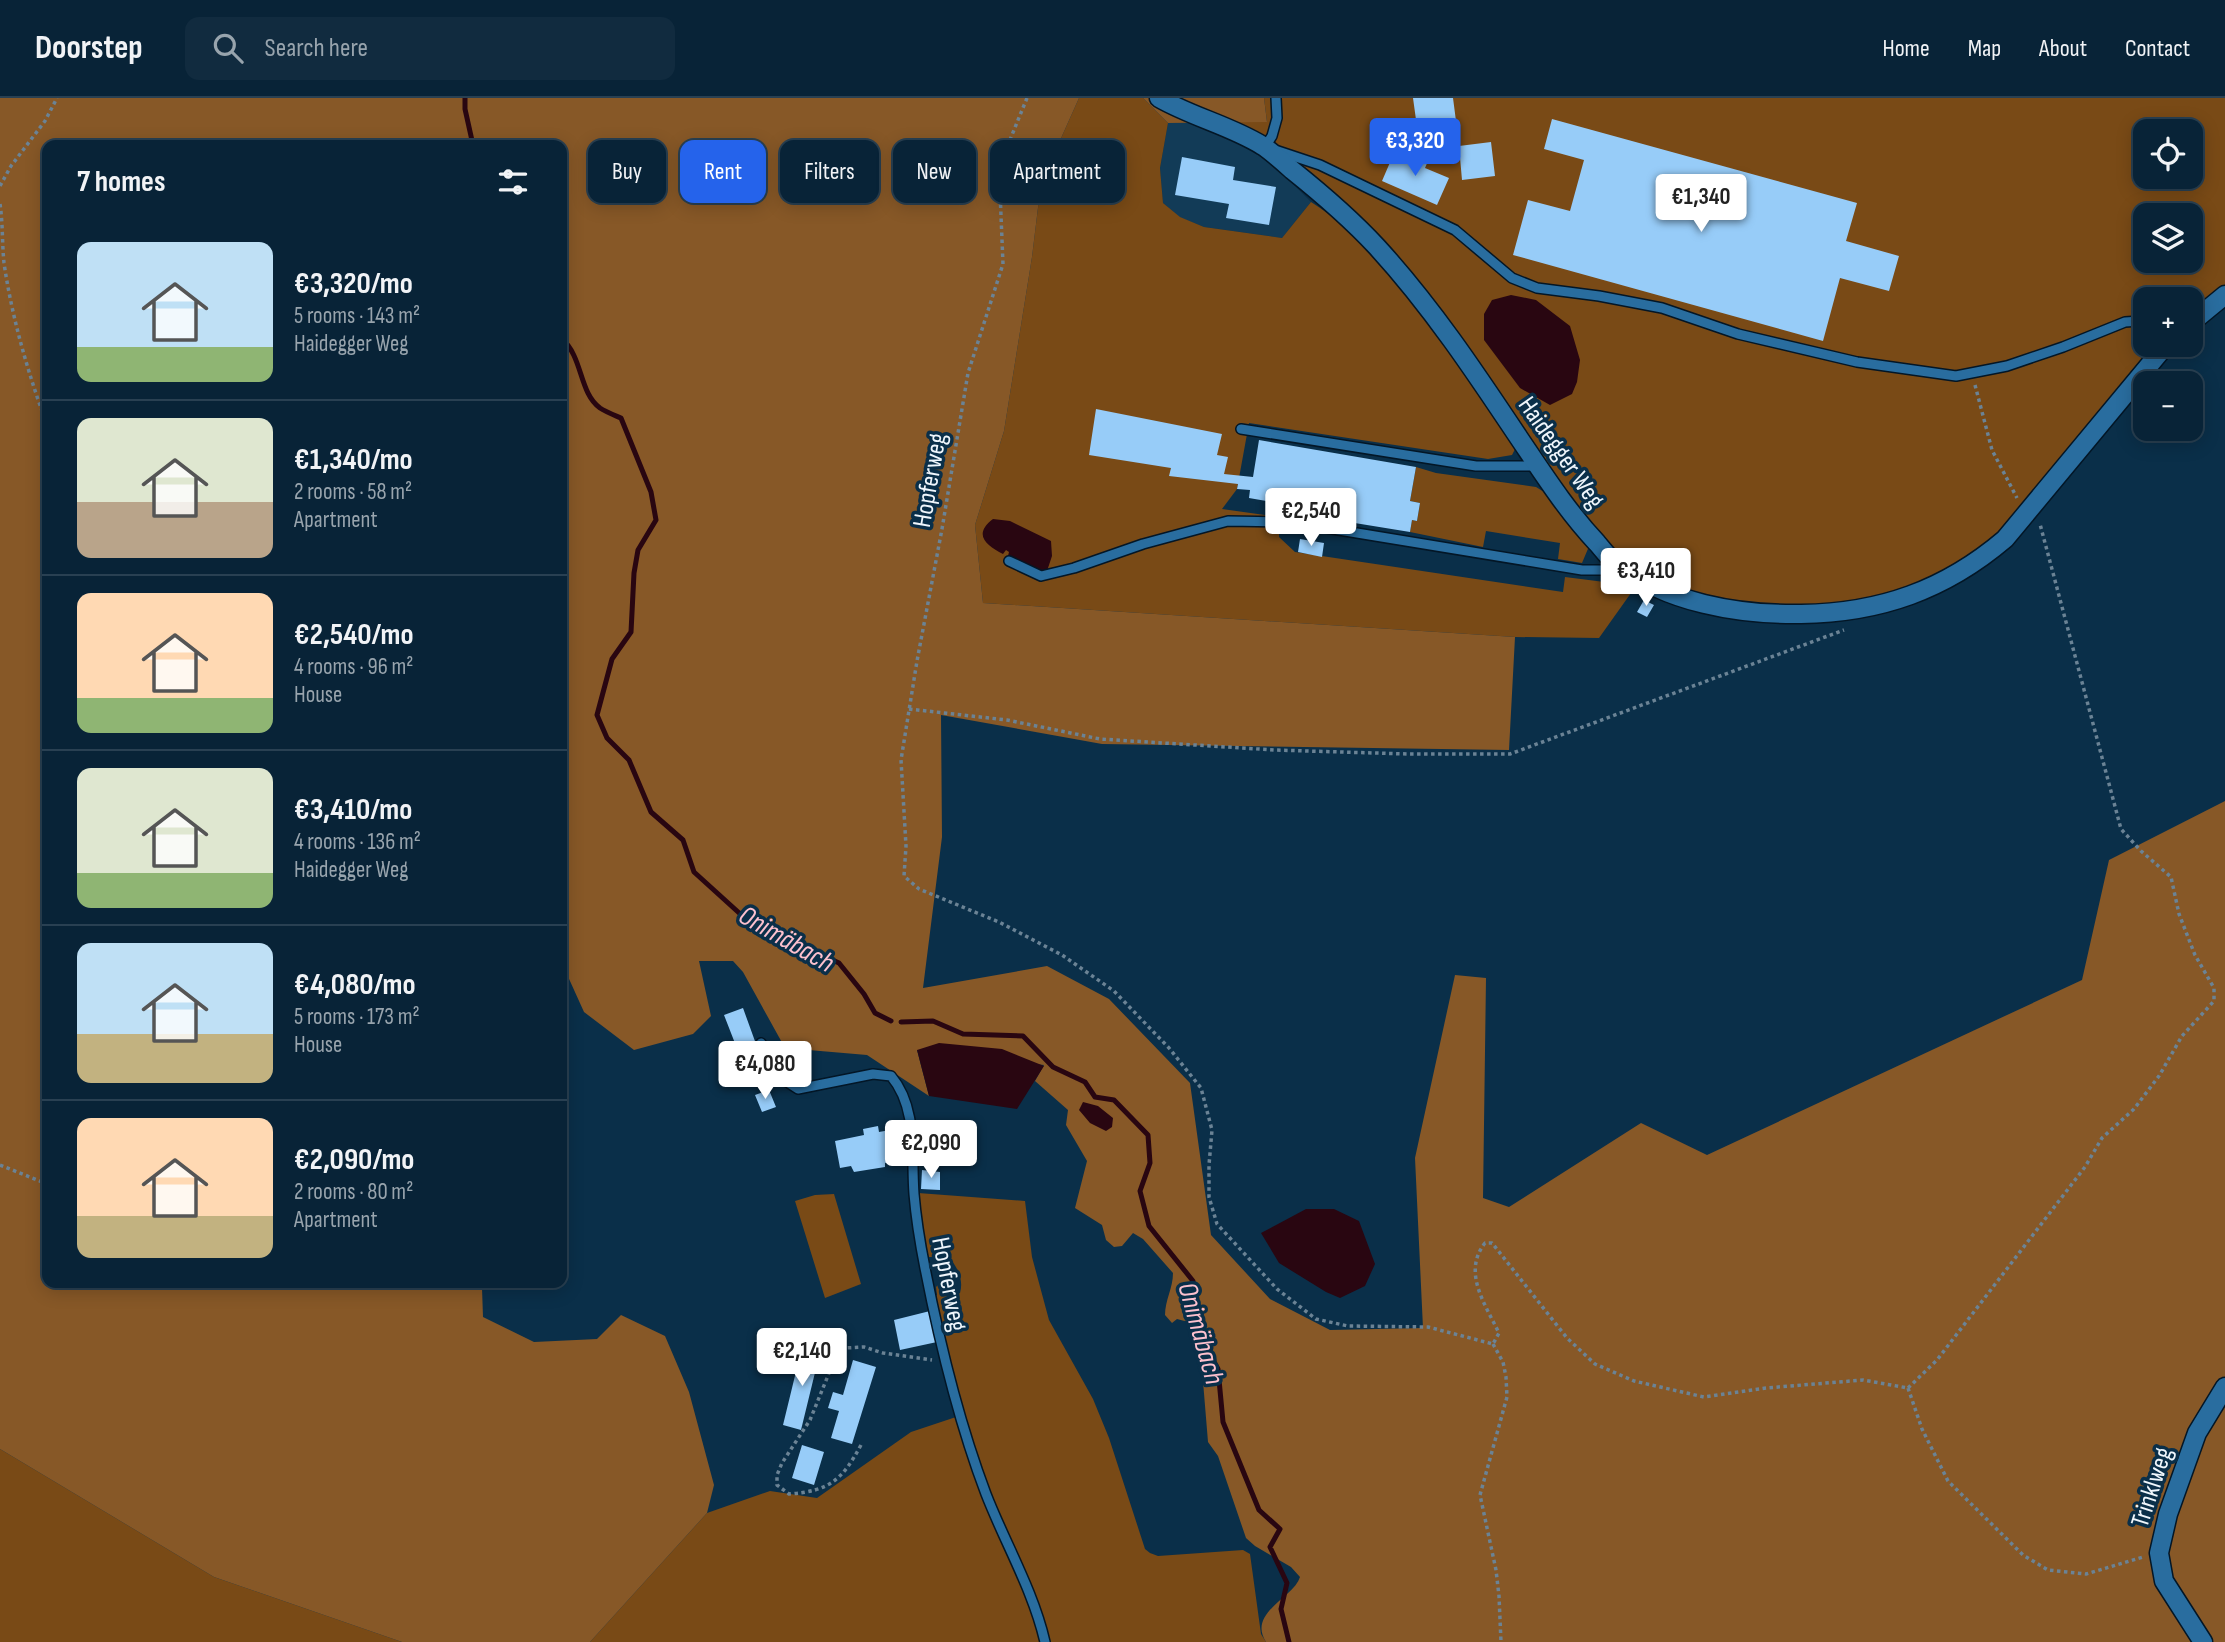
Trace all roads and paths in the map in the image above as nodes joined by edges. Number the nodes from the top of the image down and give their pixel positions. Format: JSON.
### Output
{"nodes":[{"id":1,"x":57,"y":98,"type":"edge"},
{"id":2,"x":1027,"y":98,"type":"edge"},
{"id":3,"x":1159,"y":98,"type":"edge"},
{"id":4,"x":1276,"y":98,"type":"edge"},
{"id":5,"x":1263,"y":146,"type":"junction"},
{"id":6,"x":0,"y":185,"type":"edge"},
{"id":7,"x":0,"y":204,"type":"edge"},
{"id":8,"x":2225,"y":295,"type":"edge"},
{"id":9,"x":2203,"y":313,"type":"edge"},
{"id":10,"x":2133,"y":321,"type":"edge"},
{"id":11,"x":2156,"y":357,"type":"edge"},
{"id":12,"x":1973,"y":373,"type":"junction"},
{"id":13,"x":42,"y":411,"type":"edge"},
{"id":14,"x":1241,"y":429,"type":"dead end"},
{"id":15,"x":1538,"y":466,"type":"junction"},
{"id":16,"x":2028,"y":513,"type":"junction"},
{"id":17,"x":1009,"y":561,"type":"dead end"},
{"id":18,"x":1614,"y":562,"type":"junction"},
{"id":19,"x":1845,"y":630,"type":"dead end"},
{"id":20,"x":909,"y":709,"type":"junction"},
{"id":21,"x":761,"y":1043,"type":"dead end"},
{"id":22,"x":0,"y":1165,"type":"edge"},
{"id":23,"x":42,"y":1182,"type":"edge"},
{"id":24,"x":1493,"y":1344,"type":"junction"},
{"id":25,"x":944,"y":1362,"type":"junction"},
{"id":26,"x":2225,"y":1387,"type":"edge"},
{"id":27,"x":1908,"y":1388,"type":"junction"},
{"id":28,"x":861,"y":1445,"type":"dead end"},
{"id":29,"x":2159,"y":1553,"type":"junction"},
{"id":30,"x":1045,"y":1642,"type":"edge"},
{"id":31,"x":1501,"y":1642,"type":"edge"},
{"id":32,"x":2203,"y":1642,"type":"edge"}],
"edges":[{"from":1,"to":6,"type":"path"},
{"from":2,"to":20,"type":"path","name":"Hopferweg"},
{"from":3,"to":5,"type":"street","name":"Haidegger Weg"},
{"from":4,"to":5,"type":"lane"},
{"from":5,"to":12,"type":"lane"},
{"from":5,"to":15,"type":"street","name":"Haidegger Weg"},
{"from":7,"to":13,"type":"path"},
{"from":8,"to":9,"type":"street"},
{"from":10,"to":12,"type":"lane"},
{"from":11,"to":16,"type":"street","name":"Haidegger Weg"},
{"from":12,"to":16,"type":"path"},
{"from":14,"to":15,"type":"lane"},
{"from":15,"to":18,"type":"street","name":"Haidegger Weg"},
{"from":16,"to":18,"type":"street","name":"Haidegger Weg"},
{"from":16,"to":27,"type":"path"},
{"from":17,"to":18,"type":"lane"},
{"from":19,"to":20,"type":"path"},
{"from":20,"to":24,"type":"path","name":"Hopferweg"},
{"from":21,"to":25,"type":"lane","name":"Hopferweg"},
{"from":22,"to":23,"type":"path"},
{"from":24,"to":27,"type":"path"},
{"from":24,"to":31,"type":"path"},
{"from":25,"to":28,"type":"path"},
{"from":25,"to":30,"type":"lane","name":"Hopferweg"},
{"from":26,"to":29,"type":"street","name":"Trinklweg"},
{"from":27,"to":29,"type":"path"},
{"from":29,"to":32,"type":"street","name":"Trinklweg"}]}
